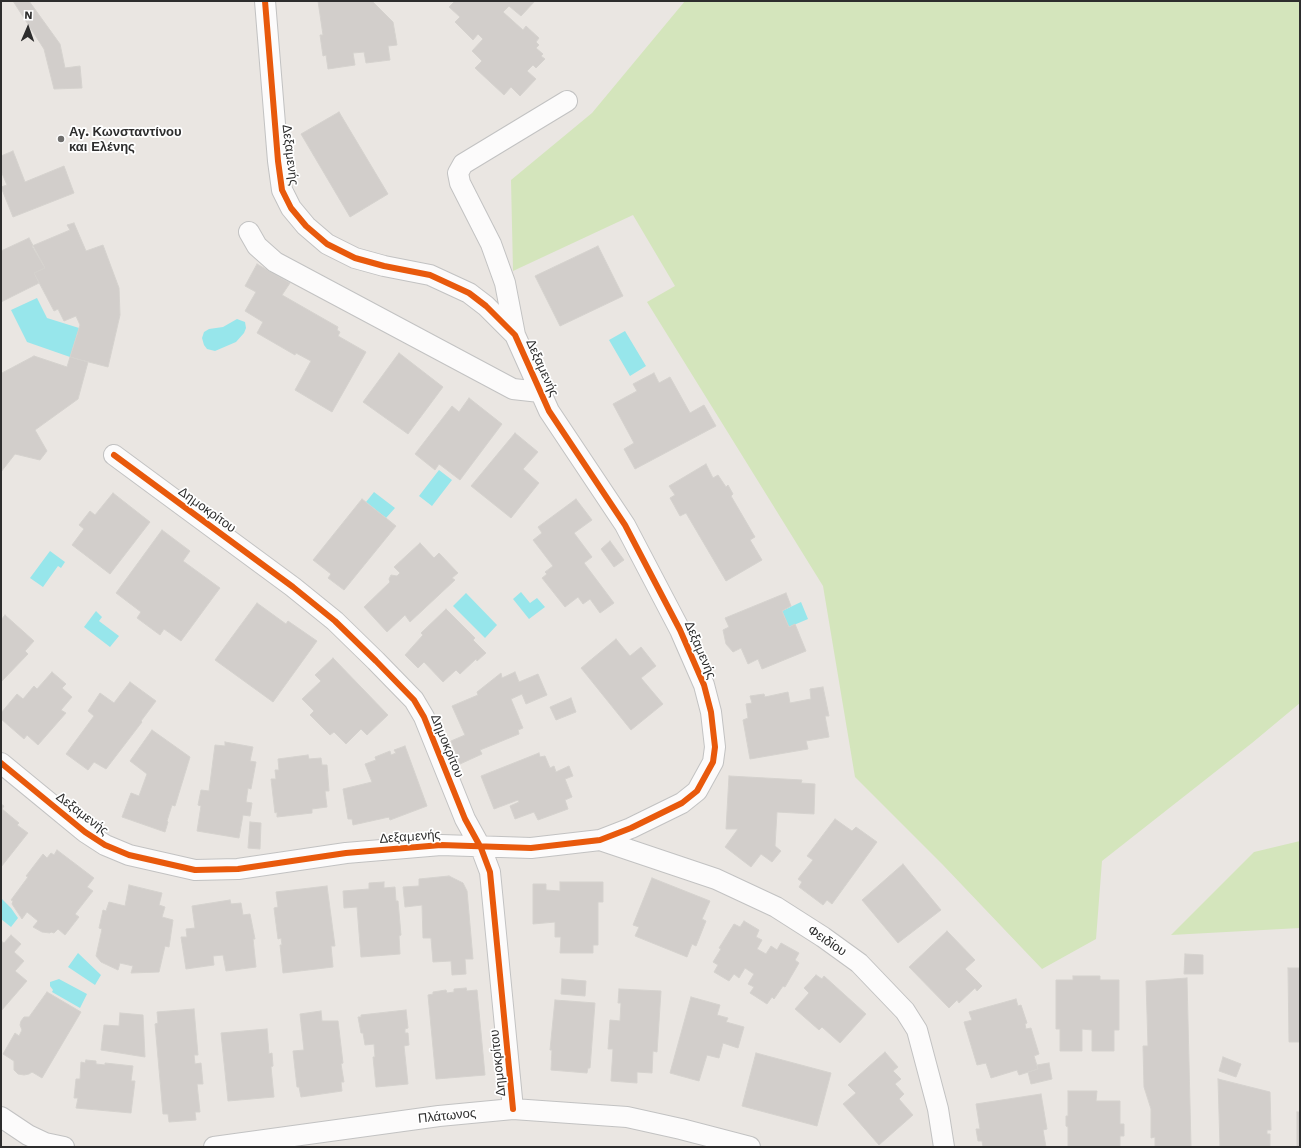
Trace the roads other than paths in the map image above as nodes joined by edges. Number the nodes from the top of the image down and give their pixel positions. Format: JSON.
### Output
{"nodes":[{"id":1,"x":265,"y":1,"type":"edge"},
{"id":2,"x":567,"y":101,"type":"dead end"},
{"id":3,"x":249,"y":232,"type":"dead end"},
{"id":4,"x":515,"y":335,"type":"junction"},
{"id":5,"x":540,"y":392,"type":"junction"},
{"id":6,"x":114,"y":455,"type":"dead end"},
{"id":7,"x":1,"y":763,"type":"edge"},
{"id":8,"x":600,"y":840,"type":"junction"},
{"id":9,"x":481,"y":848,"type":"junction"},
{"id":10,"x":513,"y":1109,"type":"junction"},
{"id":11,"x":1,"y":1116,"type":"edge"},
{"id":12,"x":64,"y":1147,"type":"edge"},
{"id":13,"x":214,"y":1147,"type":"edge"},
{"id":14,"x":750,"y":1147,"type":"edge"},
{"id":15,"x":944,"y":1147,"type":"edge"}],
"edges":[{"from":1,"to":4,"type":"street","name":"Δεξαμενής"},
{"from":2,"to":4,"type":"street"},
{"from":3,"to":5,"type":"street"},
{"from":4,"to":5,"type":"street","name":"Δεξαμενής"},
{"from":5,"to":8,"type":"street","name":"Δεξαμενής"},
{"from":6,"to":9,"type":"street","name":"Δημοκρίτου"},
{"from":7,"to":9,"type":"street","name":"Δεξαμενής"},
{"from":8,"to":9,"type":"street","name":"Δεξαμενής"},
{"from":8,"to":15,"type":"street","name":"Φειδίου"},
{"from":9,"to":10,"type":"street","name":"Δημοκρίτου"},
{"from":10,"to":13,"type":"street","name":"Πλάτωνος"},
{"from":10,"to":14,"type":"street","name":"Πλάτωνος"},
{"from":11,"to":12,"type":"street"}]}
